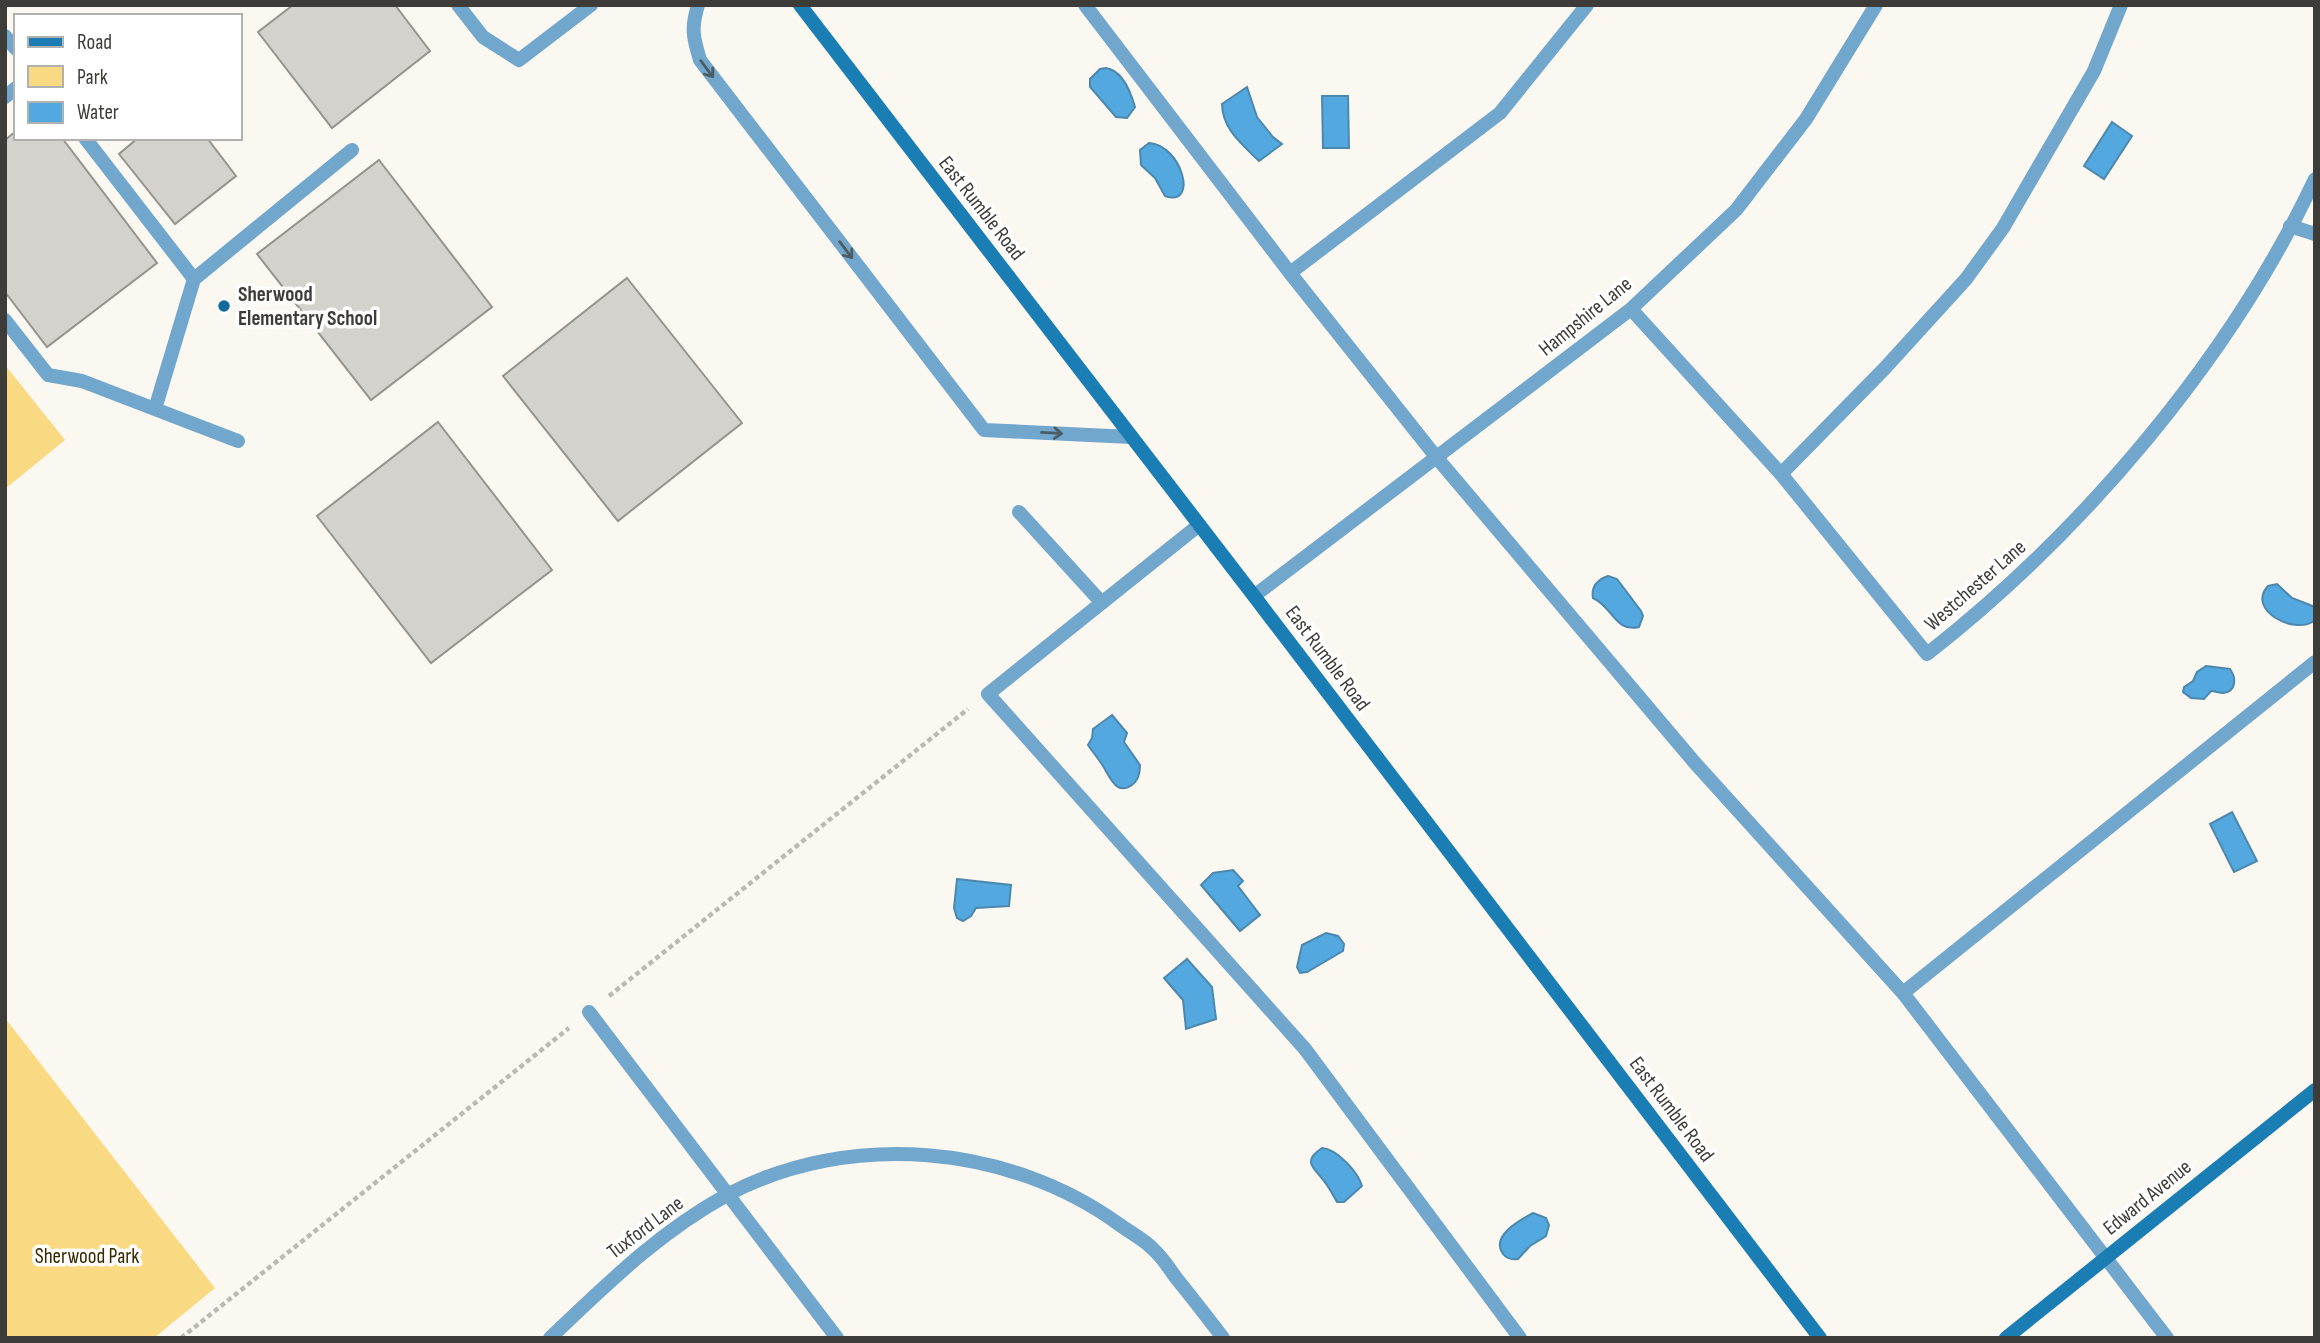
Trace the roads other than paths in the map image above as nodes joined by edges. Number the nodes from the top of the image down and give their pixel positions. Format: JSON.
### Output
{"nodes":[{"id":1,"x":458,"y":5,"type":"edge"},
{"id":2,"x":591,"y":5,"type":"edge"},
{"id":3,"x":698,"y":5,"type":"edge"},
{"id":4,"x":800,"y":5,"type":"edge"},
{"id":5,"x":1085,"y":5,"type":"edge"},
{"id":6,"x":1587,"y":5,"type":"edge"},
{"id":7,"x":1876,"y":5,"type":"edge"},
{"id":8,"x":2121,"y":5,"type":"edge"},
{"id":9,"x":87,"y":140,"type":"edge"},
{"id":10,"x":352,"y":150,"type":"dead end"},
{"id":11,"x":2315,"y":178,"type":"edge"},
{"id":12,"x":2290,"y":226,"type":"junction"},
{"id":13,"x":2315,"y":234,"type":"edge"},
{"id":14,"x":1290,"y":273,"type":"junction"},
{"id":15,"x":194,"y":279,"type":"junction"},
{"id":16,"x":1631,"y":309,"type":"junction"},
{"id":17,"x":5,"y":320,"type":"edge"},
{"id":18,"x":155,"y":409,"type":"junction"},
{"id":19,"x":1131,"y":438,"type":"junction"},
{"id":20,"x":238,"y":441,"type":"dead end"},
{"id":21,"x":1437,"y":458,"type":"junction"},
{"id":22,"x":1781,"y":474,"type":"junction"},
{"id":23,"x":1020,"y":512,"type":"dead end"},
{"id":24,"x":1199,"y":525,"type":"junction"},
{"id":25,"x":1254,"y":596,"type":"junction"},
{"id":26,"x":1102,"y":603,"type":"junction"},
{"id":27,"x":2315,"y":662,"type":"edge"},
{"id":28,"x":1903,"y":993,"type":"junction"},
{"id":29,"x":589,"y":1012,"type":"dead end"},
{"id":30,"x":2315,"y":1090,"type":"edge"},
{"id":31,"x":729,"y":1194,"type":"junction"},
{"id":32,"x":2106,"y":1258,"type":"junction"},
{"id":33,"x":550,"y":1338,"type":"edge"},
{"id":34,"x":837,"y":1338,"type":"edge"},
{"id":35,"x":1223,"y":1338,"type":"edge"},
{"id":36,"x":1520,"y":1338,"type":"edge"},
{"id":37,"x":1820,"y":1338,"type":"edge"},
{"id":38,"x":2006,"y":1338,"type":"edge"},
{"id":39,"x":2167,"y":1338,"type":"edge"}],
"edges":[{"from":1,"to":2,"type":"street"},
{"from":3,"to":19,"type":"street","one_way":true},
{"from":4,"to":19,"type":"street","name":"East Rumble Road"},
{"from":5,"to":14,"type":"street"},
{"from":6,"to":14,"type":"street"},
{"from":7,"to":16,"type":"street","name":"Hampshire Lane"},
{"from":8,"to":22,"type":"street"},
{"from":9,"to":15,"type":"street"},
{"from":10,"to":15,"type":"street"},
{"from":11,"to":12,"type":"street","name":"Westchester Lane"},
{"from":12,"to":13,"type":"street"},
{"from":12,"to":22,"type":"street","name":"Westchester Lane"},
{"from":14,"to":21,"type":"street"},
{"from":15,"to":18,"type":"street"},
{"from":16,"to":21,"type":"street","name":"Hampshire Lane"},
{"from":16,"to":22,"type":"street","name":"Westchester Lane"},
{"from":17,"to":18,"type":"street"},
{"from":18,"to":20,"type":"street"},
{"from":19,"to":24,"type":"street","name":"East Rumble Road"},
{"from":21,"to":25,"type":"street","name":"Hampshire Lane"},
{"from":21,"to":28,"type":"street"},
{"from":23,"to":26,"type":"street"},
{"from":24,"to":25,"type":"street","name":"East Rumble Road"},
{"from":24,"to":26,"type":"street"},
{"from":25,"to":37,"type":"street","name":"East Rumble Road"},
{"from":26,"to":36,"type":"street"},
{"from":27,"to":28,"type":"street"},
{"from":28,"to":32,"type":"street"},
{"from":29,"to":31,"type":"street"},
{"from":30,"to":32,"type":"street","name":"Edward Avenue"},
{"from":31,"to":33,"type":"street","name":"Tuxford Lane"},
{"from":31,"to":34,"type":"street"},
{"from":31,"to":35,"type":"street","name":"Tuxford Lane"},
{"from":32,"to":38,"type":"street","name":"Edward Avenue"},
{"from":32,"to":39,"type":"street"}]}
